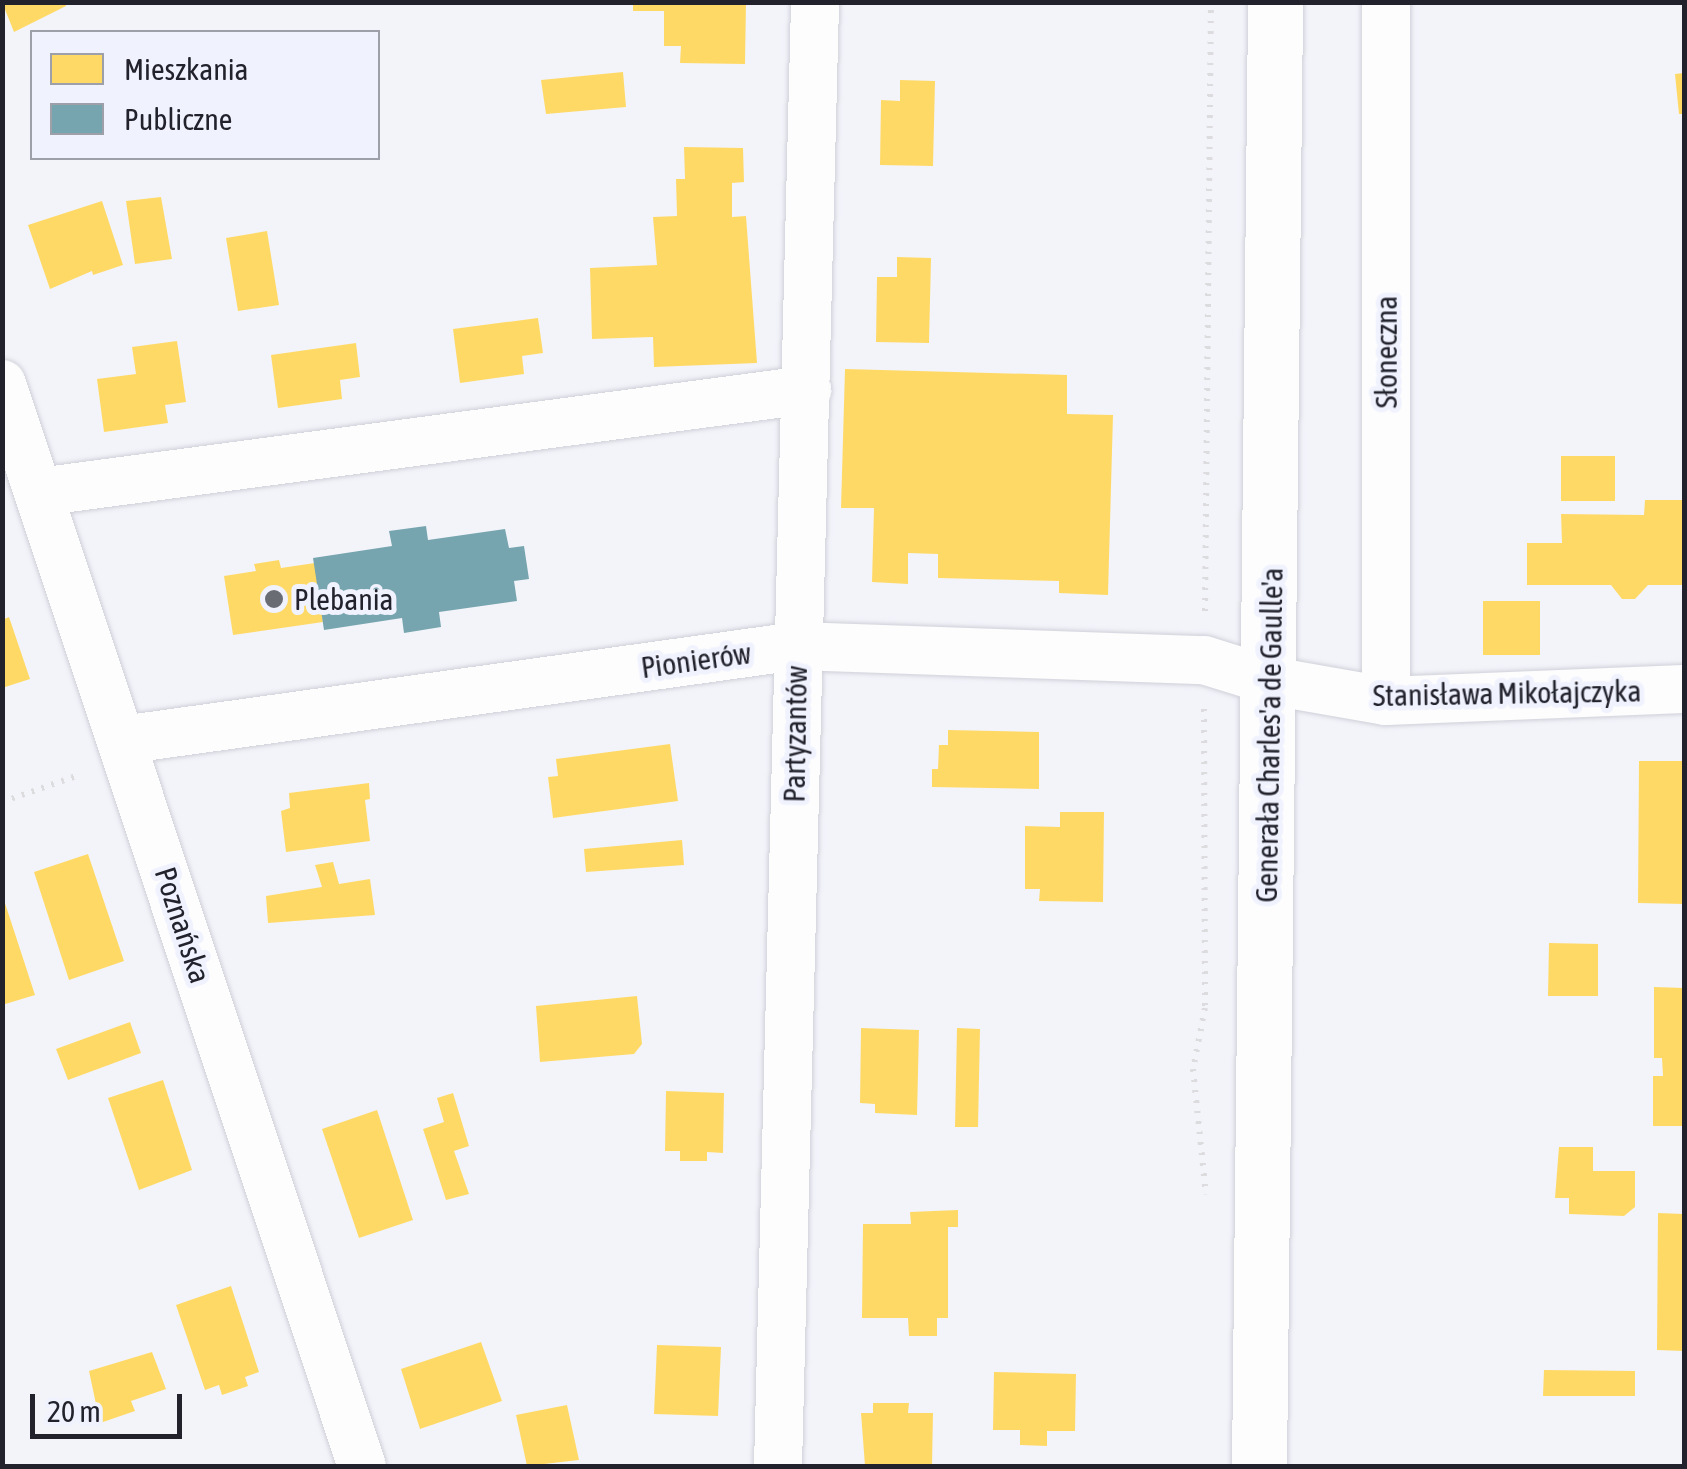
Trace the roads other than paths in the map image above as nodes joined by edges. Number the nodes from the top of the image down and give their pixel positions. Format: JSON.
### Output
{"nodes":[{"id":1,"x":814,"y":2,"type":"edge"},
{"id":2,"x":1275,"y":2,"type":"edge"},
{"id":3,"x":1386,"y":2,"type":"edge"},
{"id":4,"x":2,"y":384,"type":"edge"},
{"id":5,"x":807,"y":390,"type":"junction"},
{"id":6,"x":38,"y":492,"type":"junction"},
{"id":7,"x":798,"y":646,"type":"junction"},
{"id":8,"x":1271,"y":681,"type":"junction"},
{"id":9,"x":1684,"y":688,"type":"edge"},
{"id":10,"x":1386,"y":701,"type":"junction"},
{"id":11,"x":125,"y":749,"type":"junction"},
{"id":12,"x":362,"y":1466,"type":"edge"},
{"id":13,"x":778,"y":1466,"type":"edge"},
{"id":14,"x":1259,"y":1466,"type":"edge"}],
"edges":[{"from":1,"to":5,"type":"street","name":"Partyzantów"},
{"from":2,"to":8,"type":"main road","name":"Generała Charles'a de Gaulle'a"},
{"from":3,"to":10,"type":"street","name":"Słoneczna"},
{"from":4,"to":6,"type":"street","name":"Poznańska"},
{"from":5,"to":6,"type":"street"},
{"from":5,"to":7,"type":"street","name":"Partyzantów"},
{"from":6,"to":11,"type":"street","name":"Poznańska"},
{"from":7,"to":8,"type":"street","name":"Pionierów"},
{"from":7,"to":11,"type":"street","name":"Pionierów"},
{"from":7,"to":13,"type":"street","name":"Partyzantów"},
{"from":8,"to":10,"type":"street","name":"Stanisława Mikołajczyka"},
{"from":8,"to":14,"type":"main road","name":"Generała Charles'a de Gaulle'a"},
{"from":9,"to":10,"type":"street","name":"Stanisława Mikołajczyka"},
{"from":11,"to":12,"type":"street","name":"Poznańska"}]}
